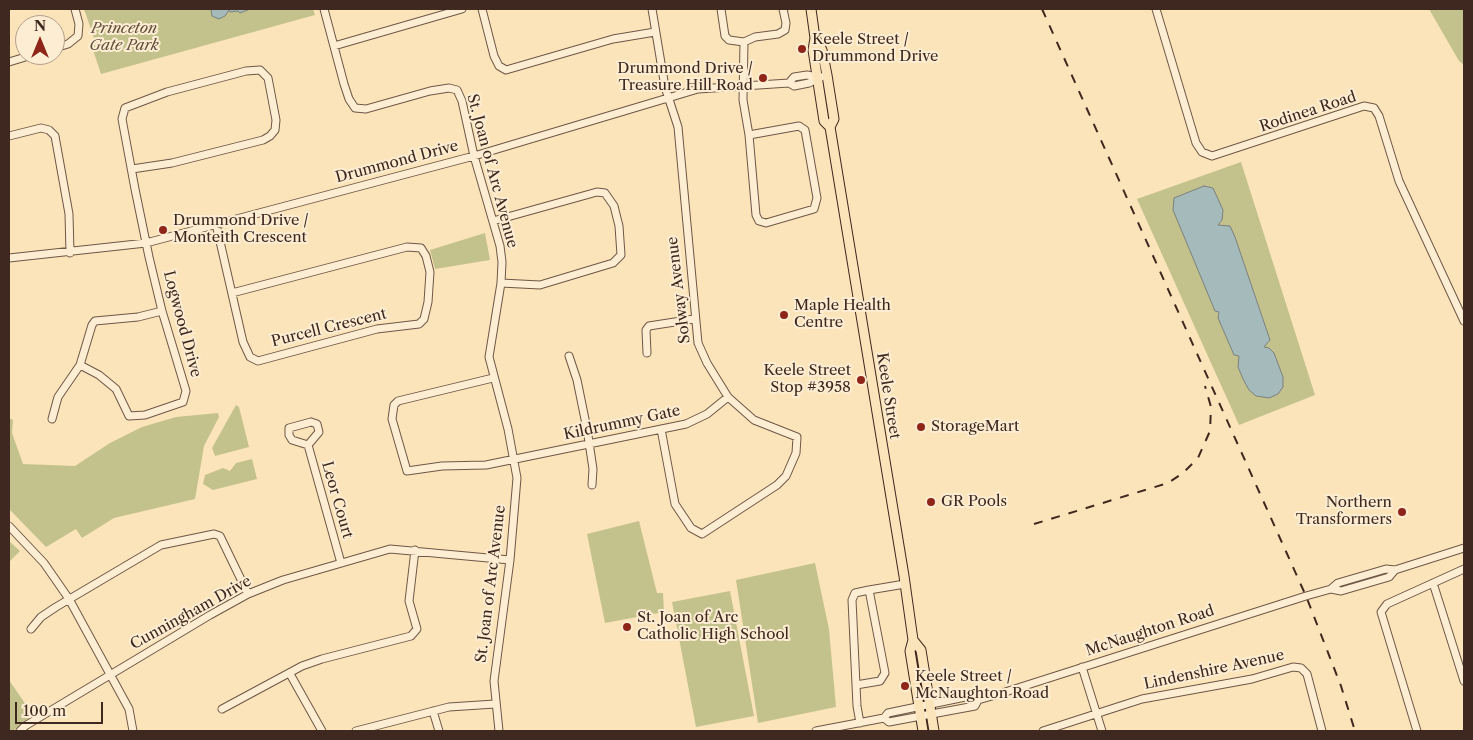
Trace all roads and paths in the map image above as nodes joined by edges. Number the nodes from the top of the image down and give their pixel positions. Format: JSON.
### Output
{"nodes":[{"id":1,"x":75,"y":9,"type":"edge"},
{"id":2,"x":324,"y":9,"type":"edge"},
{"id":3,"x":462,"y":9,"type":"edge"},
{"id":4,"x":482,"y":9,"type":"edge"},
{"id":5,"x":652,"y":9,"type":"edge"},
{"id":6,"x":721,"y":9,"type":"edge"},
{"id":7,"x":783,"y":9,"type":"edge"},
{"id":8,"x":811,"y":9,"type":"edge"},
{"id":9,"x":1156,"y":9,"type":"edge"},
{"id":10,"x":655,"y":32,"type":"junction"},
{"id":11,"x":744,"y":42,"type":"junction"},
{"id":12,"x":65,"y":45,"type":"edge"},
{"id":13,"x":334,"y":46,"type":"junction"},
{"id":14,"x":823,"y":76,"type":"junction"},
{"id":15,"x":744,"y":86,"type":"junction"},
{"id":16,"x":669,"y":99,"type":"junction"},
{"id":17,"x":749,"y":135,"type":"junction"},
{"id":18,"x":9,"y":136,"type":"edge"},
{"id":19,"x":474,"y":156,"type":"junction"},
{"id":20,"x":132,"y":169,"type":"junction"},
{"id":21,"x":493,"y":221,"type":"junction"},
{"id":22,"x":216,"y":224,"type":"junction"},
{"id":23,"x":146,"y":243,"type":"junction"},
{"id":24,"x":70,"y":253,"type":"junction"},
{"id":25,"x":9,"y":258,"type":"edge"},
{"id":26,"x":501,"y":283,"type":"junction"},
{"id":27,"x":232,"y":293,"type":"junction"},
{"id":28,"x":162,"y":311,"type":"junction"},
{"id":29,"x":694,"y":318,"type":"junction"},
{"id":30,"x":1464,"y":321,"type":"edge"},
{"id":31,"x":648,"y":353,"type":"dead end"},
{"id":32,"x":569,"y":356,"type":"dead end"},
{"id":33,"x":80,"y":365,"type":"junction"},
{"id":34,"x":493,"y":378,"type":"junction"},
{"id":35,"x":728,"y":397,"type":"junction"},
{"id":36,"x":52,"y":419,"type":"dead end"},
{"id":37,"x":661,"y":429,"type":"junction"},
{"id":38,"x":589,"y":443,"type":"junction"},
{"id":39,"x":308,"y":445,"type":"dead end"},
{"id":40,"x":514,"y":460,"type":"junction"},
{"id":41,"x":592,"y":485,"type":"dead end"},
{"id":42,"x":9,"y":526,"type":"edge"},
{"id":43,"x":1464,"y":548,"type":"edge"},
{"id":44,"x":415,"y":550,"type":"junction"},
{"id":45,"x":510,"y":560,"type":"junction"},
{"id":46,"x":341,"y":563,"type":"junction"},
{"id":47,"x":1464,"y":570,"type":"edge"},
{"id":48,"x":1433,"y":582,"type":"junction"},
{"id":49,"x":905,"y":584,"type":"junction"},
{"id":50,"x":869,"y":590,"type":"junction"},
{"id":51,"x":248,"y":594,"type":"junction"},
{"id":52,"x":69,"y":598,"type":"junction"},
{"id":53,"x":31,"y":629,"type":"dead end"},
{"id":54,"x":913,"y":640,"type":"junction"},
{"id":55,"x":1082,"y":667,"type":"junction"},
{"id":56,"x":290,"y":674,"type":"junction"},
{"id":57,"x":111,"y":675,"type":"junction"},
{"id":58,"x":1464,"y":681,"type":"edge"},
{"id":59,"x":856,"y":685,"type":"junction"},
{"id":60,"x":495,"y":704,"type":"junction"},
{"id":61,"x":222,"y":709,"type":"dead end"},
{"id":62,"x":931,"y":709,"type":"junction"},
{"id":63,"x":433,"y":711,"type":"junction"},
{"id":64,"x":920,"y":712,"type":"junction"},
{"id":65,"x":1096,"y":714,"type":"junction"},
{"id":66,"x":860,"y":723,"type":"junction"},
{"id":67,"x":20,"y":731,"type":"edge"},
{"id":68,"x":134,"y":731,"type":"edge"},
{"id":69,"x":322,"y":731,"type":"edge"},
{"id":70,"x":356,"y":731,"type":"edge"},
{"id":71,"x":439,"y":731,"type":"edge"},
{"id":72,"x":499,"y":731,"type":"edge"},
{"id":73,"x":816,"y":731,"type":"edge"},
{"id":74,"x":923,"y":731,"type":"edge"},
{"id":75,"x":934,"y":731,"type":"edge"},
{"id":76,"x":1042,"y":731,"type":"edge"},
{"id":77,"x":1102,"y":731,"type":"edge"},
{"id":78,"x":1322,"y":731,"type":"edge"},
{"id":79,"x":1417,"y":731,"type":"edge"}],
"edges":[{"from":1,"to":12,"type":"street"},
{"from":2,"to":13,"type":"street","name":"St. Joan of Arc Avenue"},
{"from":3,"to":13,"type":"street"},
{"from":4,"to":10,"type":"street"},
{"from":5,"to":10,"type":"street","name":"Solway Avenue"},
{"from":6,"to":11,"type":"street"},
{"from":7,"to":11,"type":"street"},
{"from":8,"to":14,"type":"main road","name":"Keele Street"},
{"from":9,"to":30,"type":"street","name":"Rodinea Road"},
{"from":10,"to":16,"type":"street","name":"Solway Avenue"},
{"from":11,"to":15,"type":"street"},
{"from":13,"to":19,"type":"street","name":"St. Joan of Arc Avenue"},
{"from":14,"to":15,"type":"street","name":"Drummond Drive"},
{"from":14,"to":49,"type":"main road","name":"Keele Street"},
{"from":15,"to":16,"type":"street","name":"Drummond Drive"},
{"from":15,"to":17,"type":"street"},
{"from":16,"to":19,"type":"street","name":"Drummond Drive"},
{"from":16,"to":29,"type":"street","name":"Solway Avenue"},
{"from":17,"to":17,"type":"street"},
{"from":18,"to":24,"type":"street"},
{"from":19,"to":21,"type":"street","name":"St. Joan of Arc Avenue"},
{"from":19,"to":22,"type":"street","name":"Drummond Drive"},
{"from":20,"to":20,"type":"street","name":"Logwood Drive"},
{"from":20,"to":23,"type":"street","name":"Logwood Drive"},
{"from":21,"to":26,"type":"street","name":"St. Joan of Arc Avenue"},
{"from":21,"to":26,"type":"street"},
{"from":22,"to":23,"type":"street","name":"Drummond Drive"},
{"from":22,"to":27,"type":"street","name":"Purcell Crescent"},
{"from":23,"to":24,"type":"street","name":"Drummond Drive"},
{"from":23,"to":28,"type":"street","name":"Logwood Drive"},
{"from":24,"to":25,"type":"street","name":"Drummond Drive"},
{"from":26,"to":34,"type":"street","name":"St. Joan of Arc Avenue"},
{"from":27,"to":27,"type":"street","name":"Purcell Crescent"},
{"from":28,"to":33,"type":"street"},
{"from":28,"to":33,"type":"street","name":"Logwood Drive"},
{"from":29,"to":31,"type":"street"},
{"from":29,"to":35,"type":"street","name":"Solway Avenue"},
{"from":32,"to":38,"type":"street"},
{"from":33,"to":36,"type":"street"},
{"from":34,"to":40,"type":"street","name":"St. Joan of Arc Avenue"},
{"from":34,"to":40,"type":"street","name":"Kildrummy Gate"},
{"from":35,"to":37,"type":"street","name":"Kildrummy Gate"},
{"from":35,"to":37,"type":"street","name":"Solway Avenue"},
{"from":37,"to":38,"type":"street","name":"Kildrummy Gate"},
{"from":38,"to":40,"type":"street","name":"Kildrummy Gate"},
{"from":38,"to":41,"type":"street"},
{"from":39,"to":46,"type":"street","name":"Leor Court"},
{"from":40,"to":45,"type":"street","name":"St. Joan of Arc Avenue"},
{"from":42,"to":52,"type":"street"},
{"from":43,"to":55,"type":"street","name":"McNaughton Road"},
{"from":44,"to":45,"type":"street","name":"Cunningham Drive"},
{"from":44,"to":46,"type":"street","name":"Cunningham Drive"},
{"from":44,"to":56,"type":"street"},
{"from":45,"to":60,"type":"street","name":"St. Joan of Arc Avenue"},
{"from":46,"to":51,"type":"street","name":"Cunningham Drive"},
{"from":47,"to":48,"type":"street"},
{"from":48,"to":58,"type":"street"},
{"from":48,"to":79,"type":"street"},
{"from":49,"to":50,"type":"street"},
{"from":49,"to":54,"type":"main road","name":"Keele Street"},
{"from":50,"to":59,"type":"street"},
{"from":50,"to":59,"type":"street"},
{"from":51,"to":52,"type":"street"},
{"from":51,"to":57,"type":"street","name":"Cunningham Drive"},
{"from":52,"to":53,"type":"street"},
{"from":52,"to":57,"type":"street"},
{"from":54,"to":62,"type":"main road","name":"Keele Street"},
{"from":54,"to":64,"type":"main road","name":"Keele Street"},
{"from":55,"to":62,"type":"street","name":"McNaughton Road"},
{"from":55,"to":65,"type":"street"},
{"from":56,"to":61,"type":"street"},
{"from":56,"to":69,"type":"street"},
{"from":57,"to":67,"type":"street","name":"Cunningham Drive"},
{"from":57,"to":68,"type":"street"},
{"from":59,"to":66,"type":"street"},
{"from":60,"to":63,"type":"street"},
{"from":60,"to":72,"type":"street","name":"St. Joan of Arc Avenue"},
{"from":62,"to":64,"type":"street","name":"McNaughton Road"},
{"from":62,"to":75,"type":"main road","name":"Keele Street"},
{"from":63,"to":70,"type":"street"},
{"from":63,"to":71,"type":"street"},
{"from":64,"to":66,"type":"street","name":"McNaughton Road"},
{"from":64,"to":74,"type":"main road","name":"Keele Street"},
{"from":65,"to":76,"type":"street","name":"Lindenshire Avenue"},
{"from":65,"to":77,"type":"street"},
{"from":65,"to":78,"type":"street","name":"Lindenshire Avenue"},
{"from":66,"to":73,"type":"street","name":"McNaughton Road"}]}
